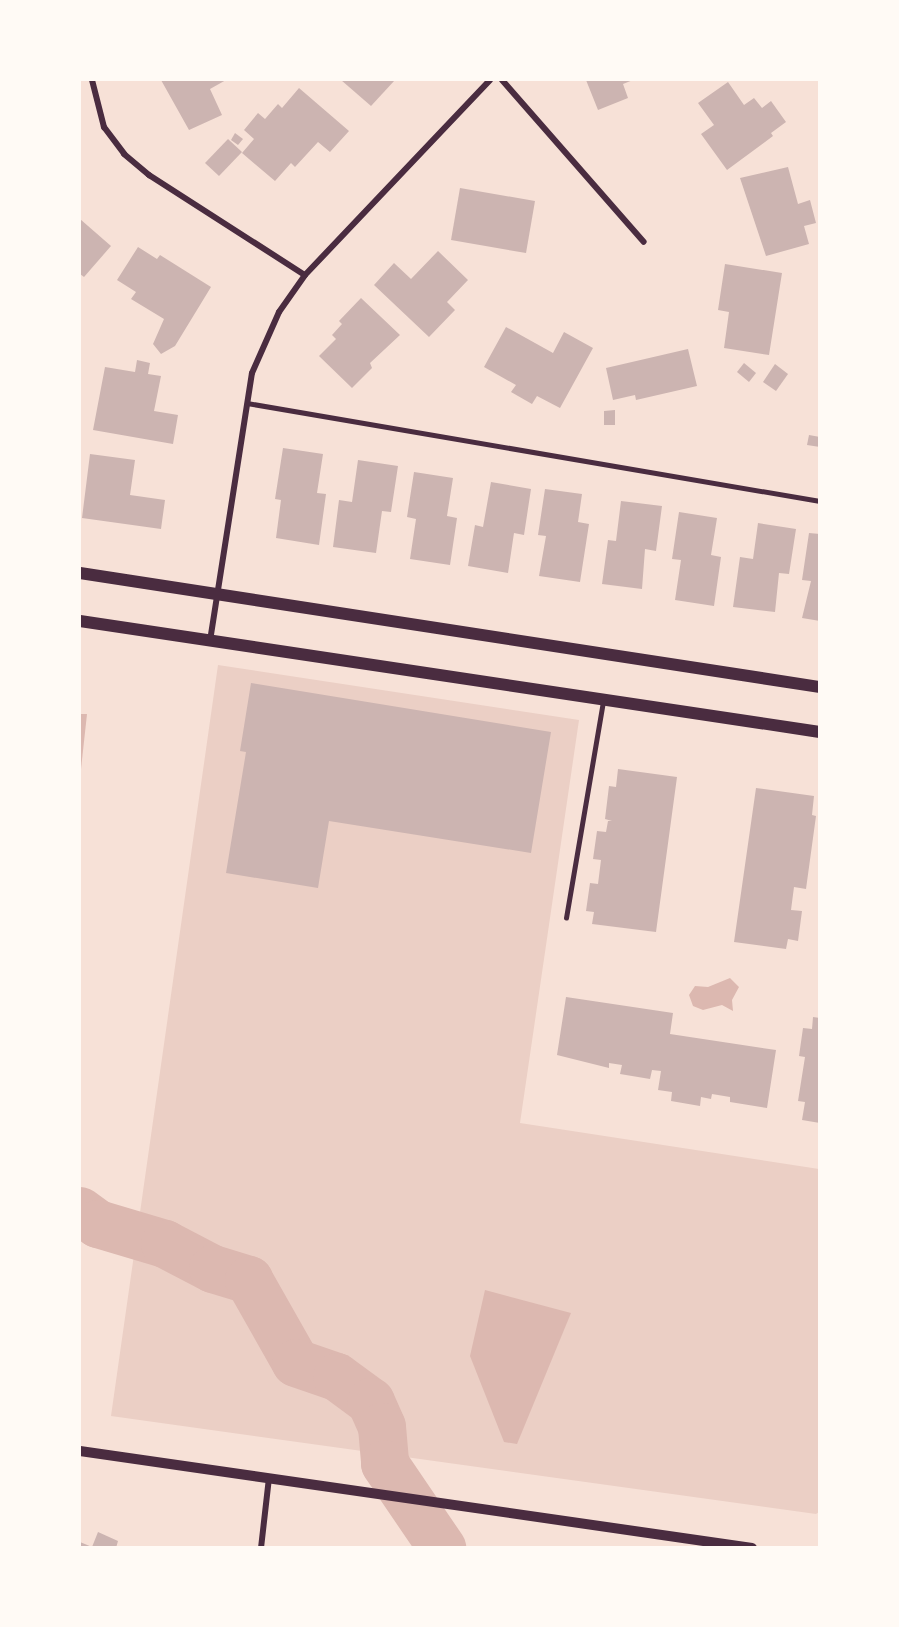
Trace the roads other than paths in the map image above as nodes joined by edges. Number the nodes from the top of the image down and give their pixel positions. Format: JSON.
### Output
{"nodes":[{"id":1,"x":92,"y":80,"type":"edge"},
{"id":2,"x":490,"y":80,"type":"edge"},
{"id":3,"x":502,"y":80,"type":"edge"},
{"id":4,"x":644,"y":242,"type":"dead end"},
{"id":5,"x":306,"y":275,"type":"junction"},
{"id":6,"x":247,"y":403,"type":"junction"},
{"id":7,"x":819,"y":501,"type":"edge"},
{"id":8,"x":80,"y":573,"type":"edge"},
{"id":9,"x":217,"y":596,"type":"junction"},
{"id":10,"x":80,"y":621,"type":"edge"},
{"id":11,"x":210,"y":641,"type":"junction"},
{"id":12,"x":819,"y":687,"type":"edge"},
{"id":13,"x":603,"y":701,"type":"junction"},
{"id":14,"x":819,"y":732,"type":"edge"},
{"id":15,"x":566,"y":918,"type":"dead end"},
{"id":16,"x":80,"y":1450,"type":"edge"},
{"id":17,"x":269,"y":1478,"type":"junction"},
{"id":18,"x":261,"y":1548,"type":"edge"},
{"id":19,"x":752,"y":1548,"type":"edge"}],
"edges":[{"from":1,"to":5,"type":"street"},
{"from":2,"to":5,"type":"street"},
{"from":3,"to":4,"type":"street"},
{"from":5,"to":6,"type":"street"},
{"from":6,"to":7,"type":"lane"},
{"from":6,"to":9,"type":"street"},
{"from":8,"to":9,"type":"main road"},
{"from":9,"to":11,"type":"street"},
{"from":9,"to":12,"type":"main road"},
{"from":10,"to":11,"type":"main road"},
{"from":11,"to":13,"type":"main road"},
{"from":13,"to":14,"type":"main road"},
{"from":13,"to":15,"type":"lane"},
{"from":16,"to":17,"type":"street"},
{"from":17,"to":18,"type":"street"},
{"from":17,"to":19,"type":"street"}]}
